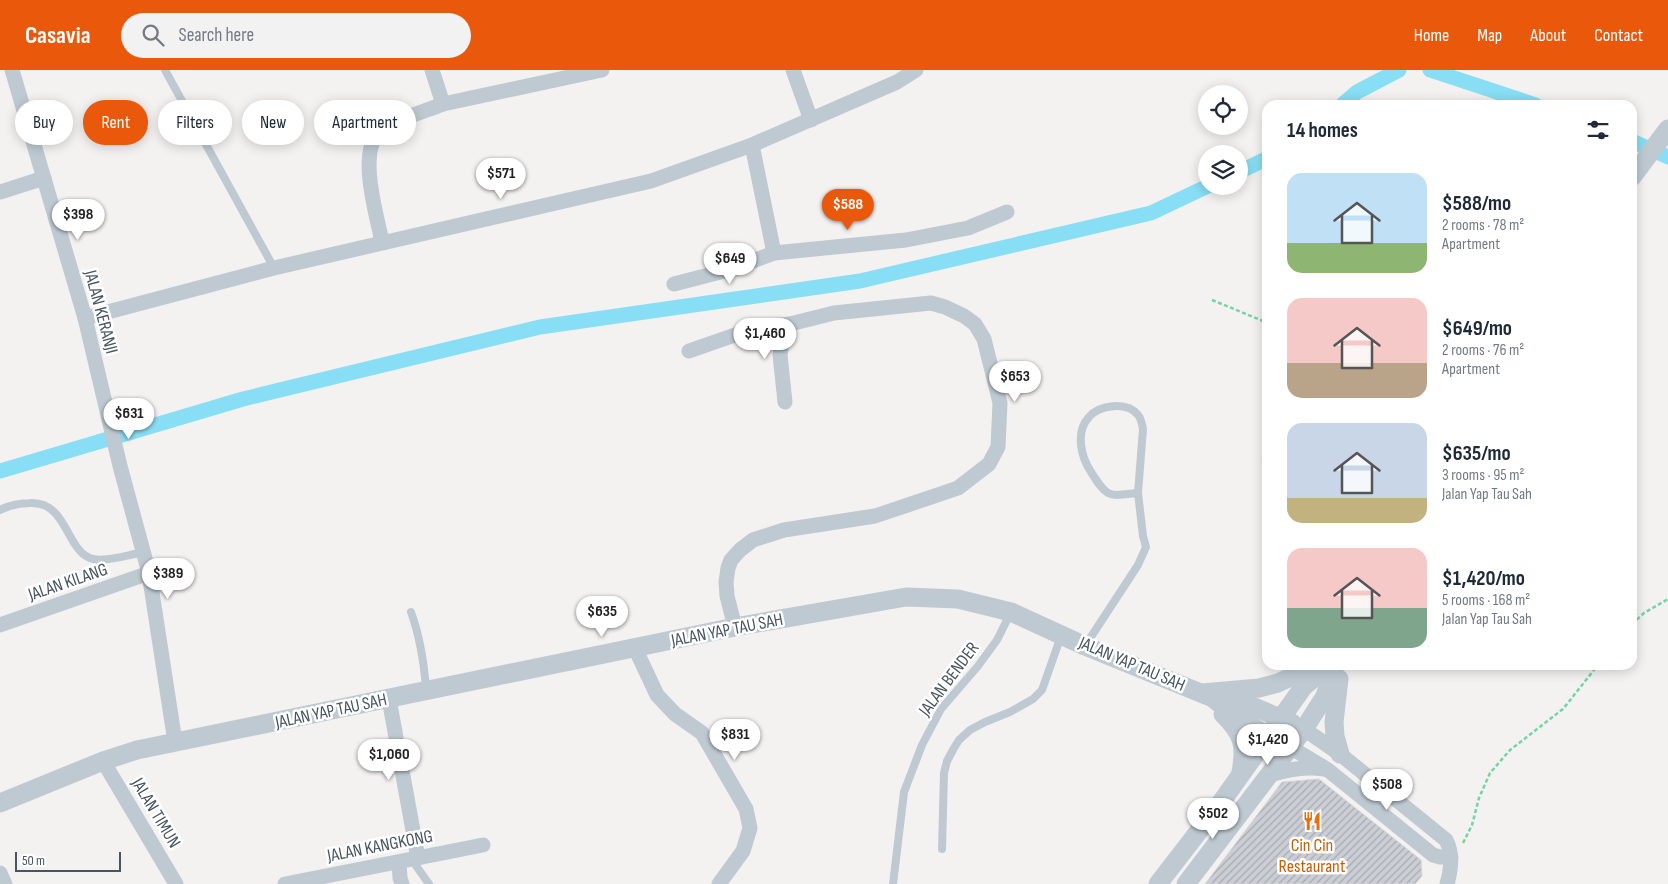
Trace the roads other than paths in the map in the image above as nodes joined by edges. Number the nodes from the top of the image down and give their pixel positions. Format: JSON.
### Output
{"nodes":[{"id":1,"x":12,"y":70,"type":"edge"},
{"id":2,"x":165,"y":70,"type":"edge"},
{"id":3,"x":432,"y":70,"type":"edge"},
{"id":4,"x":602,"y":70,"type":"edge"},
{"id":5,"x":793,"y":70,"type":"edge"},
{"id":6,"x":916,"y":70,"type":"edge"},
{"id":7,"x":443,"y":104,"type":"junction"},
{"id":8,"x":811,"y":120,"type":"junction"},
{"id":9,"x":1665,"y":133,"type":"edge"},
{"id":10,"x":752,"y":145,"type":"junction"},
{"id":11,"x":1637,"y":171,"type":"edge"},
{"id":12,"x":44,"y":178,"type":"junction"},
{"id":13,"x":0,"y":192,"type":"edge"},
{"id":14,"x":1007,"y":212,"type":"dead end"},
{"id":15,"x":382,"y":242,"type":"junction"},
{"id":16,"x":774,"y":253,"type":"junction"},
{"id":17,"x":274,"y":268,"type":"junction"},
{"id":18,"x":674,"y":284,"type":"dead end"},
{"id":19,"x":85,"y":318,"type":"junction"},
{"id":20,"x":790,"y":324,"type":"junction"},
{"id":21,"x":689,"y":351,"type":"dead end"},
{"id":22,"x":785,"y":402,"type":"dead end"},
{"id":23,"x":1138,"y":493,"type":"junction"},
{"id":24,"x":0,"y":510,"type":"edge"},
{"id":25,"x":143,"y":552,"type":"junction"},
{"id":26,"x":149,"y":573,"type":"junction"},
{"id":27,"x":411,"y":612,"type":"dead end"},
{"id":28,"x":1011,"y":612,"type":"junction"},
{"id":29,"x":0,"y":625,"type":"edge"},
{"id":30,"x":735,"y":627,"type":"junction"},
{"id":31,"x":1062,"y":634,"type":"junction"},
{"id":32,"x":1085,"y":646,"type":"junction"},
{"id":33,"x":635,"y":648,"type":"junction"},
{"id":34,"x":1317,"y":670,"type":"edge"},
{"id":35,"x":1324,"y":670,"type":"edge"},
{"id":36,"x":1329,"y":670,"type":"edge"},
{"id":37,"x":1329,"y":670,"type":"edge"},
{"id":38,"x":426,"y":691,"type":"junction"},
{"id":39,"x":1208,"y":695,"type":"junction"},
{"id":40,"x":389,"y":699,"type":"junction"},
{"id":41,"x":1281,"y":717,"type":"junction"},
{"id":42,"x":1304,"y":729,"type":"junction"},
{"id":43,"x":1268,"y":736,"type":"junction"},
{"id":44,"x":175,"y":742,"type":"junction"},
{"id":45,"x":1290,"y":747,"type":"junction"},
{"id":46,"x":1340,"y":754,"type":"junction"},
{"id":47,"x":103,"y":761,"type":"junction"},
{"id":48,"x":1328,"y":770,"type":"junction"},
{"id":49,"x":1269,"y":775,"type":"junction"},
{"id":50,"x":1240,"y":776,"type":"junction"},
{"id":51,"x":0,"y":803,"type":"edge"},
{"id":52,"x":482,"y":845,"type":"dead end"},
{"id":53,"x":942,"y":849,"type":"dead end"},
{"id":54,"x":410,"y":860,"type":"junction"},
{"id":55,"x":1451,"y":862,"type":"junction"},
{"id":56,"x":0,"y":874,"type":"edge"},
{"id":57,"x":5,"y":884,"type":"edge"},
{"id":58,"x":176,"y":884,"type":"edge"},
{"id":59,"x":286,"y":884,"type":"edge"},
{"id":60,"x":402,"y":884,"type":"edge"},
{"id":61,"x":429,"y":884,"type":"edge"},
{"id":62,"x":719,"y":884,"type":"edge"},
{"id":63,"x":893,"y":884,"type":"edge"},
{"id":64,"x":1158,"y":884,"type":"edge"},
{"id":65,"x":1186,"y":884,"type":"edge"},
{"id":66,"x":1447,"y":884,"type":"edge"}],
"edges":[{"from":1,"to":12,"type":"street","name":"JALAN KERANJI"},
{"from":2,"to":17,"type":"lane"},
{"from":3,"to":7,"type":"street"},
{"from":4,"to":7,"type":"street"},
{"from":5,"to":8,"type":"street"},
{"from":6,"to":8,"type":"street"},
{"from":7,"to":15,"type":"street"},
{"from":8,"to":10,"type":"street"},
{"from":9,"to":11,"type":"street"},
{"from":10,"to":15,"type":"street"},
{"from":10,"to":16,"type":"street"},
{"from":12,"to":13,"type":"street"},
{"from":12,"to":19,"type":"street","name":"JALAN KERANJI"},
{"from":14,"to":16,"type":"street"},
{"from":15,"to":17,"type":"street"},
{"from":16,"to":18,"type":"street"},
{"from":17,"to":19,"type":"street"},
{"from":19,"to":25,"type":"street","name":"JALAN KERANJI"},
{"from":20,"to":21,"type":"street"},
{"from":20,"to":22,"type":"street"},
{"from":20,"to":30,"type":"street"},
{"from":23,"to":23,"type":"lane"},
{"from":23,"to":32,"type":"lane"},
{"from":24,"to":25,"type":"lane"},
{"from":25,"to":26,"type":"street"},
{"from":26,"to":29,"type":"street","name":"JALAN KILANG"},
{"from":26,"to":44,"type":"street"},
{"from":27,"to":38,"type":"lane"},
{"from":28,"to":30,"type":"street","name":"JALAN YAP TAU SAH"},
{"from":28,"to":31,"type":"street","name":"JALAN YAP TAU SAH"},
{"from":28,"to":63,"type":"lane","name":"JALAN BENDER"},
{"from":30,"to":33,"type":"street","name":"JALAN YAP TAU SAH"},
{"from":31,"to":32,"type":"street","name":"JALAN YAP TAU SAH"},
{"from":31,"to":53,"type":"lane"},
{"from":32,"to":39,"type":"street","name":"JALAN YAP TAU SAH"},
{"from":33,"to":38,"type":"street","name":"JALAN YAP TAU SAH"},
{"from":33,"to":62,"type":"street"},
{"from":34,"to":39,"type":"street"},
{"from":35,"to":41,"type":"street"},
{"from":36,"to":42,"type":"street"},
{"from":37,"to":46,"type":"street"},
{"from":38,"to":40,"type":"street","name":"JALAN YAP TAU SAH"},
{"from":39,"to":41,"type":"street"},
{"from":39,"to":43,"type":"street","name":"JALAN YAP TAU SAH"},
{"from":39,"to":50,"type":"street"},
{"from":40,"to":44,"type":"street","name":"JALAN YAP TAU SAH"},
{"from":40,"to":54,"type":"street"},
{"from":41,"to":42,"type":"street"},
{"from":41,"to":43,"type":"street"},
{"from":42,"to":45,"type":"street"},
{"from":42,"to":46,"type":"street"},
{"from":43,"to":45,"type":"street","name":"JALAN YAP TAU SAH"},
{"from":43,"to":50,"type":"street"},
{"from":44,"to":47,"type":"street","name":"JALAN YAP TAU SAH"},
{"from":45,"to":48,"type":"street"},
{"from":45,"to":49,"type":"street"},
{"from":46,"to":55,"type":"street"},
{"from":47,"to":51,"type":"street","name":"JALAN YAP TAU SAH"},
{"from":47,"to":58,"type":"street","name":"JALAN TIMUN"},
{"from":48,"to":49,"type":"street"},
{"from":48,"to":55,"type":"street"},
{"from":49,"to":65,"type":"street"},
{"from":50,"to":64,"type":"street"},
{"from":52,"to":54,"type":"street","name":"JALAN KANGKONG"},
{"from":54,"to":59,"type":"street","name":"JALAN KANGKONG"},
{"from":54,"to":60,"type":"street"},
{"from":54,"to":61,"type":"lane"},
{"from":55,"to":66,"type":"street"},
{"from":56,"to":57,"type":"street"}]}
